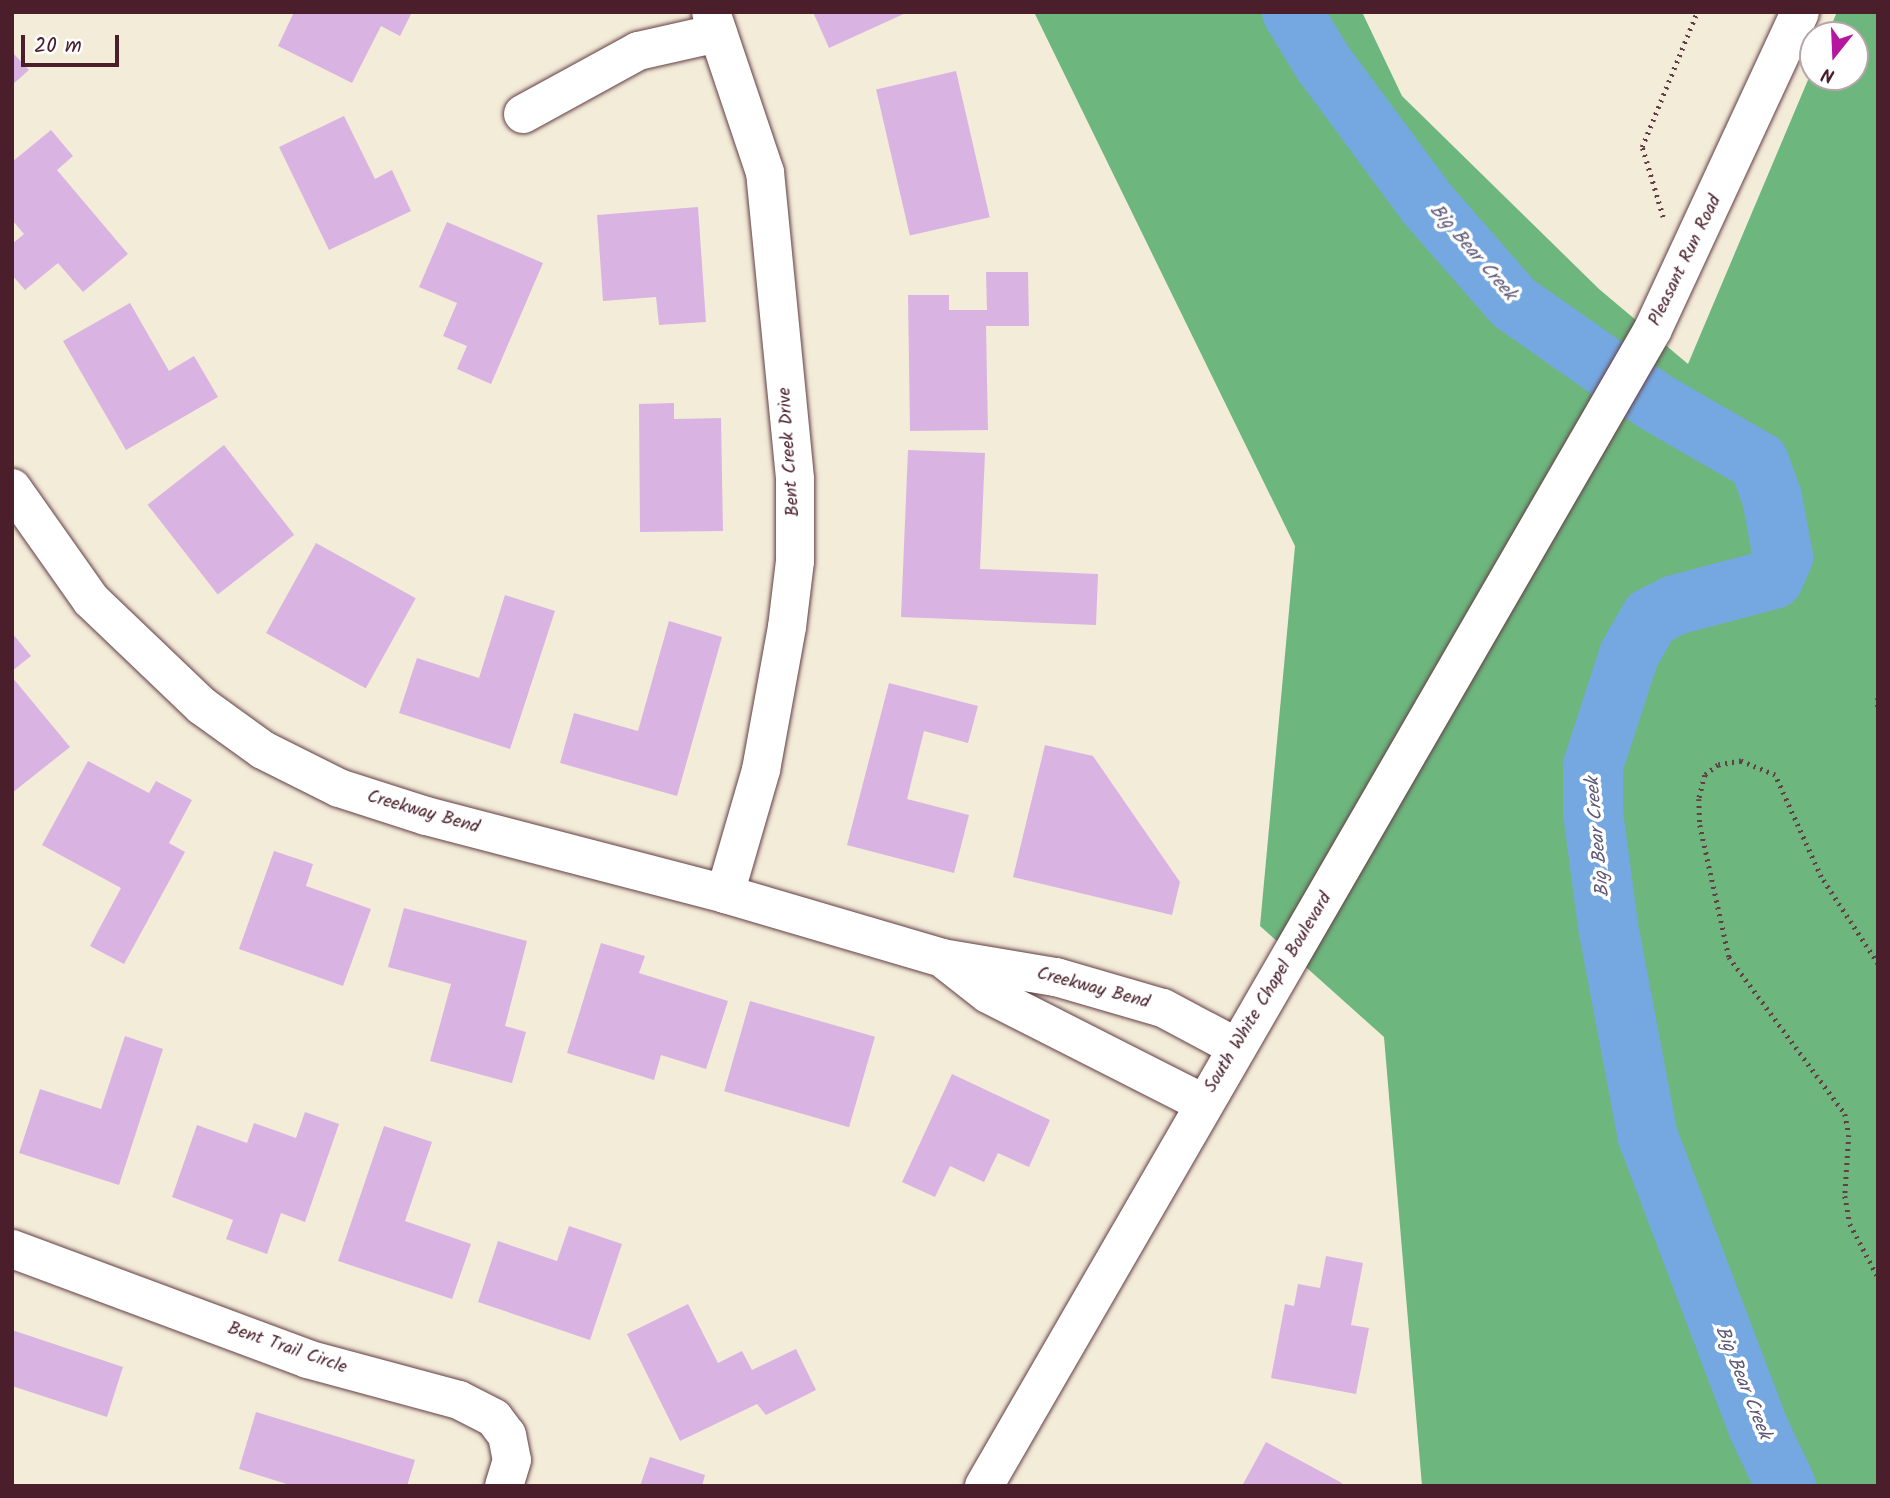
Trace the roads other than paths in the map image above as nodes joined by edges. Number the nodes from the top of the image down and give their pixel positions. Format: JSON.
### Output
{"nodes":[{"id":1,"x":1800,"y":12,"type":"edge"},
{"id":2,"x":715,"y":22,"type":"edge"},
{"id":3,"x":523,"y":114,"type":"dead end"},
{"id":4,"x":12,"y":488,"type":"edge"},
{"id":5,"x":1552,"y":499,"type":"joint"},
{"id":6,"x":725,"y":894,"type":"junction"},
{"id":7,"x":942,"y":958,"type":"junction"},
{"id":8,"x":1237,"y":1047,"type":"junction"},
{"id":9,"x":1203,"y":1103,"type":"junction"},
{"id":10,"x":12,"y":1249,"type":"edge"},
{"id":11,"x":504,"y":1486,"type":"edge"},
{"id":12,"x":984,"y":1486,"type":"edge"}],
"edges":[{"from":1,"to":5,"type":"street","name":"Pleasant Run Road"},
{"from":2,"to":3,"type":"street"},
{"from":2,"to":6,"type":"street","name":"Bent Creek Drive"},
{"from":4,"to":6,"type":"street","name":"Creekway Bend"},
{"from":5,"to":8,"type":"street","name":"South White Chapel Boulevard"},
{"from":6,"to":7,"type":"street","name":"Creekway Bend"},
{"from":7,"to":8,"type":"street","name":"Creekway Bend"},
{"from":7,"to":9,"type":"street","name":"Creekway Bend"},
{"from":8,"to":9,"type":"street","name":"South White Chapel Boulevard"},
{"from":9,"to":12,"type":"street","name":"South White Chapel Boulevard"},
{"from":10,"to":11,"type":"street","name":"Bent Trail Circle"}]}
